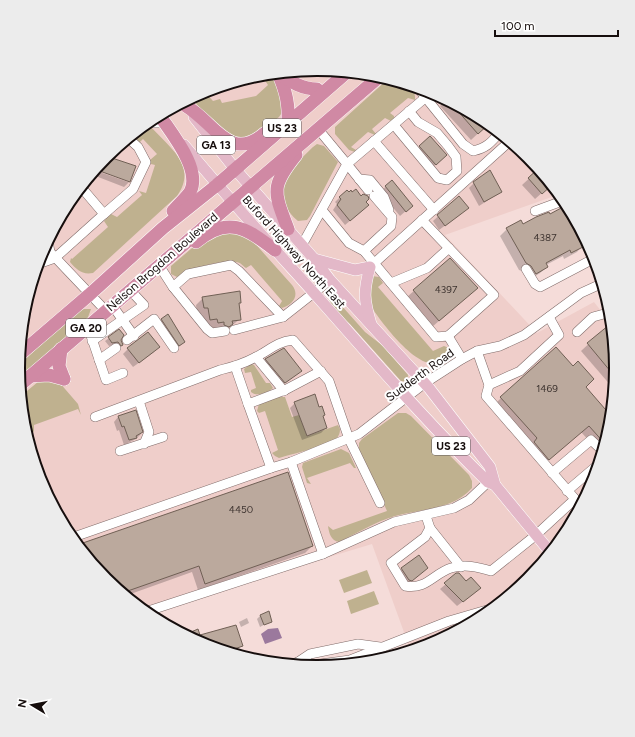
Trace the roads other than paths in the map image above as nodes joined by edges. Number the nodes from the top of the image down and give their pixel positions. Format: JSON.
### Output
{"nodes":[{"id":1,"x":333,"y":77,"type":"edge"},
{"id":2,"x":340,"y":77,"type":"edge"},
{"id":3,"x":286,"y":78,"type":"edge"},
{"id":4,"x":280,"y":79,"type":"edge"},
{"id":5,"x":373,"y":82,"type":"edge"},
{"id":6,"x":317,"y":89,"type":"junction"},
{"id":7,"x":427,"y":97,"type":"edge"},
{"id":8,"x":432,"y":99,"type":"edge"},
{"id":9,"x":188,"y":106,"type":"edge"},
{"id":10,"x":186,"y":107,"type":"edge"},
{"id":11,"x":409,"y":112,"type":"junction"},
{"id":12,"x":288,"y":118,"type":"junction"},
{"id":13,"x":162,"y":120,"type":"edge"},
{"id":14,"x":163,"y":120,"type":"edge"},
{"id":15,"x":394,"y":125,"type":"junction"},
{"id":16,"x":318,"y":129,"type":"junction"},
{"id":17,"x":496,"y":136,"type":"edge"},
{"id":18,"x":374,"y":141,"type":"junction"},
{"id":19,"x":132,"y":142,"type":"edge"},
{"id":20,"x":506,"y":145,"type":"edge"},
{"id":21,"x":473,"y":151,"type":"junction"},
{"id":22,"x":484,"y":164,"type":"junction"},
{"id":23,"x":346,"y":166,"type":"junction"},
{"id":24,"x":235,"y":168,"type":"junction"},
{"id":25,"x":438,"y":178,"type":"junction"},
{"id":26,"x":359,"y":179,"type":"junction"},
{"id":27,"x":217,"y":184,"type":"junction"},
{"id":28,"x":250,"y":186,"type":"junction"},
{"id":29,"x":84,"y":191,"type":"edge"},
{"id":30,"x":453,"y":193,"type":"junction"},
{"id":31,"x":232,"y":202,"type":"junction"},
{"id":32,"x":559,"y":202,"type":"edge"},
{"id":33,"x":322,"y":210,"type":"junction"},
{"id":34,"x":434,"y":210,"type":"junction"},
{"id":35,"x":535,"y":211,"type":"dead end"},
{"id":36,"x":104,"y":214,"type":"junction"},
{"id":37,"x":392,"y":217,"type":"junction"},
{"id":38,"x":422,"y":220,"type":"junction"},
{"id":39,"x":163,"y":228,"type":"junction"},
{"id":40,"x":288,"y":229,"type":"junction"},
{"id":41,"x":302,"y":245,"type":"junction"},
{"id":42,"x":449,"y":248,"type":"junction"},
{"id":43,"x":275,"y":250,"type":"junction"},
{"id":44,"x":50,"y":251,"type":"edge"},
{"id":45,"x":364,"y":251,"type":"junction"},
{"id":46,"x":55,"y":258,"type":"junction"},
{"id":47,"x":314,"y":259,"type":"junction"},
{"id":48,"x":45,"y":261,"type":"edge"},
{"id":49,"x":589,"y":261,"type":"edge"},
{"id":50,"x":372,"y":265,"type":"junction"},
{"id":51,"x":526,"y":269,"type":"dead end"},
{"id":52,"x":157,"y":270,"type":"junction"},
{"id":53,"x":330,"y":280,"type":"junction"},
{"id":54,"x":391,"y":283,"type":"junction"},
{"id":55,"x":598,"y":286,"type":"edge"},
{"id":56,"x":173,"y":287,"type":"junction"},
{"id":57,"x":130,"y":290,"type":"junction"},
{"id":58,"x":314,"y":292,"type":"junction"},
{"id":59,"x":89,"y":295,"type":"junction"},
{"id":60,"x":144,"y":305,"type":"junction"},
{"id":61,"x":109,"y":308,"type":"junction"},
{"id":62,"x":604,"y":314,"type":"edge"},
{"id":63,"x":549,"y":316,"type":"junction"},
{"id":64,"x":282,"y":317,"type":"junction"},
{"id":65,"x":154,"y":319,"type":"junction"},
{"id":66,"x":123,"y":320,"type":"junction"},
{"id":67,"x":88,"y":327,"type":"junction"},
{"id":68,"x":371,"y":327,"type":"junction"},
{"id":69,"x":577,"y":332,"type":"dead end"},
{"id":70,"x":448,"y":336,"type":"junction"},
{"id":71,"x":92,"y":341,"type":"junction"},
{"id":72,"x":116,"y":348,"type":"dead end"},
{"id":73,"x":174,"y":348,"type":"dead end"},
{"id":74,"x":26,"y":349,"type":"edge"},
{"id":75,"x":62,"y":349,"type":"junction"},
{"id":76,"x":477,"y":351,"type":"junction"},
{"id":77,"x":256,"y":357,"type":"junction"},
{"id":78,"x":462,"y":358,"type":"junction"},
{"id":79,"x":99,"y":360,"type":"junction"},
{"id":80,"x":234,"y":366,"type":"junction"},
{"id":81,"x":321,"y":371,"type":"junction"},
{"id":82,"x":123,"y":373,"type":"dead end"},
{"id":83,"x":30,"y":376,"type":"junction"},
{"id":84,"x":26,"y":380,"type":"edge"},
{"id":85,"x":425,"y":383,"type":"junction"},
{"id":86,"x":489,"y":385,"type":"junction"},
{"id":87,"x":284,"y":391,"type":"junction"},
{"id":88,"x":139,"y":401,"type":"junction"},
{"id":89,"x":409,"y":401,"type":"junction"},
{"id":90,"x":248,"y":404,"type":"junction"},
{"id":91,"x":95,"y":417,"type":"dead end"},
{"id":92,"x":163,"y":437,"type":"dead end"},
{"id":93,"x":349,"y":439,"type":"junction"},
{"id":94,"x":144,"y":444,"type":"junction"},
{"id":95,"x":599,"y":447,"type":"edge"},
{"id":96,"x":120,"y":451,"type":"dead end"},
{"id":97,"x":291,"y":462,"type":"junction"},
{"id":98,"x":271,"y":468,"type":"junction"},
{"id":99,"x":591,"y":470,"type":"edge"},
{"id":100,"x":552,"y":473,"type":"junction"},
{"id":101,"x":491,"y":483,"type":"junction"},
{"id":102,"x":568,"y":490,"type":"junction"},
{"id":103,"x":575,"y":499,"type":"junction"},
{"id":104,"x":578,"y":501,"type":"edge"},
{"id":105,"x":380,"y":502,"type":"dead end"},
{"id":106,"x":426,"y":516,"type":"junction"},
{"id":107,"x":430,"y":528,"type":"junction"},
{"id":108,"x":536,"y":535,"type":"junction"},
{"id":109,"x":77,"y":536,"type":"edge"},
{"id":110,"x":548,"y":549,"type":"edge"},
{"id":111,"x":323,"y":554,"type":"junction"},
{"id":112,"x":461,"y":567,"type":"junction"},
{"id":113,"x":152,"y":610,"type":"edge"},
{"id":114,"x":480,"y":612,"type":"edge"},
{"id":115,"x":380,"y":648,"type":"junction"},
{"id":116,"x":335,"y":649,"type":"junction"},
{"id":117,"x":355,"y":658,"type":"edge"},
{"id":118,"x":301,"y":660,"type":"edge"},
{"id":119,"x":337,"y":660,"type":"edge"}],
"edges":[{"from":1,"to":6,"type":"highway"},
{"from":2,"to":12,"type":"highway","number":"US 23"},
{"from":3,"to":6,"type":"highway"},
{"from":4,"to":12,"type":"highway"},
{"from":5,"to":16,"type":"highway","number":"US 23"},
{"from":6,"to":12,"type":"highway"},
{"from":7,"to":11,"type":"street"},
{"from":8,"to":21,"type":"street"},
{"from":9,"to":12,"type":"highway"},
{"from":10,"to":24,"type":"main road","number":"GA 13"},
{"from":11,"to":15,"type":"street"},
{"from":11,"to":25,"type":"street"},
{"from":12,"to":24,"type":"highway","number":"US 23"},
{"from":13,"to":39,"type":"highway"},
{"from":14,"to":27,"type":"main road","name":"Buford Highway North East","number":"GA 13"},
{"from":15,"to":18,"type":"street"},
{"from":15,"to":25,"type":"street"},
{"from":16,"to":23,"type":"street"},
{"from":16,"to":28,"type":"highway","number":"US 23"},
{"from":16,"to":40,"type":"highway"},
{"from":17,"to":21,"type":"street"},
{"from":18,"to":23,"type":"street"},
{"from":18,"to":34,"type":"street"},
{"from":19,"to":36,"type":"street"},
{"from":20,"to":22,"type":"street"},
{"from":21,"to":22,"type":"street"},
{"from":22,"to":30,"type":"street"},
{"from":23,"to":26,"type":"street"},
{"from":23,"to":33,"type":"street"},
{"from":23,"to":37,"type":"street"},
{"from":24,"to":27,"type":"highway","number":"US 23"},
{"from":24,"to":28,"type":"main road","number":"GA 13"},
{"from":25,"to":30,"type":"street"},
{"from":26,"to":37,"type":"street"},
{"from":26,"to":37,"type":"street"},
{"from":27,"to":31,"type":"main road","name":"Buford Highway North East","number":"US 23"},
{"from":27,"to":39,"type":"highway","name":"Nelson Brogdon Boulevard","number":"GA 20"},
{"from":28,"to":31,"type":"highway","name":"Nelson Brogdon Boulevard","number":"GA 20"},
{"from":28,"to":40,"type":"main road","name":"Buford Highway North East","number":"US 23"},
{"from":29,"to":36,"type":"street"},
{"from":30,"to":34,"type":"street"},
{"from":31,"to":43,"type":"main road","name":"Buford Highway North East","number":"US 23"},
{"from":31,"to":52,"type":"highway","name":"Nelson Brogdon Boulevard","number":"GA 20"},
{"from":32,"to":35,"type":"street"},
{"from":33,"to":41,"type":"street"},
{"from":33,"to":45,"type":"street"},
{"from":34,"to":38,"type":"street"},
{"from":36,"to":46,"type":"street"},
{"from":37,"to":45,"type":"street"},
{"from":38,"to":42,"type":"street"},
{"from":38,"to":50,"type":"street"},
{"from":39,"to":59,"type":"highway","name":"Nelson Brogdon Boulevard","number":"GA 20"},
{"from":40,"to":41,"type":"main road","name":"Buford Highway North East","number":"US 23"},
{"from":41,"to":47,"type":"main road","name":"Buford Highway North East","number":"US 23"},
{"from":42,"to":54,"type":"street"},
{"from":42,"to":70,"type":"street"},
{"from":43,"to":52,"type":"highway"},
{"from":43,"to":58,"type":"main road","name":"Buford Highway North East","number":"US 23"},
{"from":44,"to":46,"type":"street"},
{"from":45,"to":50,"type":"street"},
{"from":46,"to":48,"type":"street"},
{"from":46,"to":59,"type":"street"},
{"from":47,"to":50,"type":"main road"},
{"from":47,"to":53,"type":"main road","name":"Buford Highway North East","number":"US 23"},
{"from":49,"to":51,"type":"street"},
{"from":50,"to":54,"type":"street"},
{"from":50,"to":68,"type":"main road"},
{"from":52,"to":56,"type":"street"},
{"from":52,"to":57,"type":"highway","name":"Nelson Brogdon Boulevard","number":"GA 20"},
{"from":53,"to":58,"type":"street"},
{"from":53,"to":68,"type":"main road","name":"Buford Highway North East","number":"US 23"},
{"from":54,"to":70,"type":"street"},
{"from":55,"to":63,"type":"street","name":"Sudderth Road"},
{"from":56,"to":64,"type":"street"},
{"from":56,"to":64,"type":"street"},
{"from":57,"to":60,"type":"street"},
{"from":57,"to":61,"type":"highway","name":"Nelson Brogdon Boulevard","number":"GA 20"},
{"from":58,"to":64,"type":"street"},
{"from":58,"to":89,"type":"main road","name":"Buford Highway North East","number":"US 23"},
{"from":59,"to":61,"type":"street"},
{"from":59,"to":74,"type":"highway","name":"Nelson Brogdon Boulevard","number":"GA 20"},
{"from":60,"to":65,"type":"street"},
{"from":60,"to":66,"type":"street"},
{"from":61,"to":66,"type":"street"},
{"from":61,"to":67,"type":"highway","name":"Nelson Brogdon Boulevard","number":"GA 20"},
{"from":62,"to":69,"type":"street"},
{"from":63,"to":76,"type":"street","name":"Sudderth Road"},
{"from":63,"to":86,"type":"street"},
{"from":65,"to":66,"type":"street"},
{"from":65,"to":73,"type":"street"},
{"from":66,"to":71,"type":"street"},
{"from":67,"to":71,"type":"street"},
{"from":67,"to":75,"type":"highway","name":"Nelson Brogdon Boulevard","number":"GA 20"},
{"from":68,"to":85,"type":"main road","name":"Buford Highway North East","number":"US 23"},
{"from":70,"to":78,"type":"street"},
{"from":71,"to":79,"type":"street"},
{"from":72,"to":79,"type":"street"},
{"from":75,"to":83,"type":"highway","name":"Nelson Brogdon Boulevard","number":"GA 20"},
{"from":75,"to":83,"type":"highway"},
{"from":76,"to":78,"type":"street","name":"Sudderth Road"},
{"from":76,"to":86,"type":"street"},
{"from":77,"to":80,"type":"street"},
{"from":77,"to":81,"type":"street"},
{"from":77,"to":87,"type":"street"},
{"from":78,"to":85,"type":"street","name":"Sudderth Road"},
{"from":79,"to":82,"type":"street"},
{"from":80,"to":88,"type":"street"},
{"from":80,"to":90,"type":"street"},
{"from":81,"to":87,"type":"street"},
{"from":81,"to":93,"type":"street"},
{"from":83,"to":84,"type":"highway","name":"Nelson Brogdon Boulevard","number":"GA 20"},
{"from":85,"to":89,"type":"street","name":"Sudderth Road"},
{"from":85,"to":101,"type":"main road","number":"US 23"},
{"from":86,"to":100,"type":"street"},
{"from":87,"to":90,"type":"street"},
{"from":88,"to":91,"type":"street"},
{"from":88,"to":94,"type":"street"},
{"from":89,"to":93,"type":"street","name":"Sudderth Road"},
{"from":89,"to":101,"type":"main road","number":"US 23"},
{"from":90,"to":98,"type":"street"},
{"from":92,"to":94,"type":"street"},
{"from":93,"to":97,"type":"street","name":"Sudderth Road"},
{"from":93,"to":105,"type":"street"},
{"from":94,"to":96,"type":"street"},
{"from":95,"to":100,"type":"street"},
{"from":97,"to":98,"type":"street","name":"Sudderth Road"},
{"from":97,"to":111,"type":"street"},
{"from":98,"to":109,"type":"street","name":"Sudderth Road"},
{"from":99,"to":102,"type":"street"},
{"from":100,"to":102,"type":"street"},
{"from":101,"to":106,"type":"street"},
{"from":101,"to":108,"type":"main road","number":"US 23"},
{"from":102,"to":103,"type":"street"},
{"from":103,"to":104,"type":"street"},
{"from":103,"to":108,"type":"street"},
{"from":106,"to":107,"type":"street"},
{"from":106,"to":111,"type":"street"},
{"from":107,"to":112,"type":"street"},
{"from":107,"to":112,"type":"street"},
{"from":108,"to":110,"type":"main road","number":"US 23"},
{"from":108,"to":112,"type":"street"},
{"from":111,"to":113,"type":"street"},
{"from":114,"to":115,"type":"street"},
{"from":115,"to":116,"type":"street"},
{"from":115,"to":117,"type":"street"},
{"from":116,"to":118,"type":"street"},
{"from":116,"to":119,"type":"street"}]}
